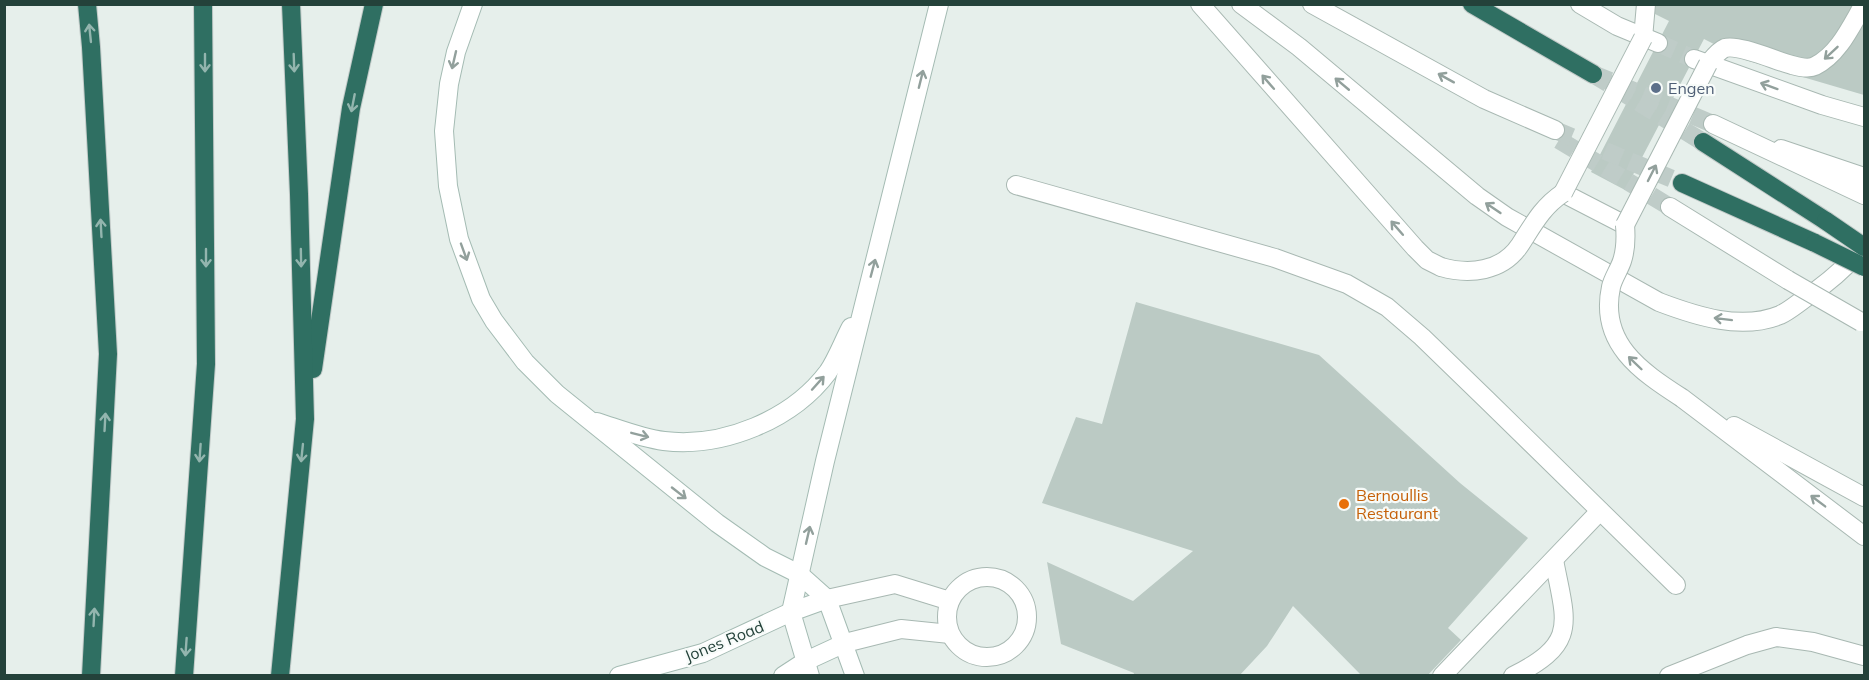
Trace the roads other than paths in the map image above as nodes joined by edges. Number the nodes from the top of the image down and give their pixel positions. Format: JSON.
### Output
{"nodes":[{"id":1,"x":87,"y":4,"type":"edge"},
{"id":2,"x":203,"y":4,"type":"edge"},
{"id":3,"x":291,"y":4,"type":"edge"},
{"id":4,"x":374,"y":4,"type":"edge"},
{"id":5,"x":473,"y":4,"type":"edge"},
{"id":6,"x":939,"y":4,"type":"edge"},
{"id":7,"x":1200,"y":4,"type":"edge"},
{"id":8,"x":1241,"y":4,"type":"edge"},
{"id":9,"x":1312,"y":4,"type":"edge"},
{"id":10,"x":1472,"y":4,"type":"edge"},
{"id":11,"x":1646,"y":4,"type":"edge"},
{"id":12,"x":1864,"y":4,"type":"edge"},
{"id":13,"x":1589,"y":7,"type":"edge"},
{"id":14,"x":1650,"y":41,"type":"junction"},
{"id":15,"x":1701,"y":61,"type":"junction"},
{"id":16,"x":1593,"y":74,"type":"dead end"},
{"id":17,"x":1864,"y":117,"type":"edge"},
{"id":18,"x":1713,"y":124,"type":"tunnel mouth"},
{"id":19,"x":1557,"y":135,"type":"tunnel mouth"},
{"id":20,"x":1703,"y":142,"type":"tunnel mouth"},
{"id":21,"x":1682,"y":183,"type":"tunnel mouth"},
{"id":22,"x":1858,"y":183,"type":"edge"},
{"id":23,"x":1016,"y":185,"type":"dead end"},
{"id":24,"x":1563,"y":193,"type":"junction"},
{"id":25,"x":1670,"y":207,"type":"tunnel mouth"},
{"id":26,"x":1626,"y":225,"type":"junction"},
{"id":27,"x":1864,"y":247,"type":"edge"},
{"id":28,"x":1864,"y":267,"type":"edge"},
{"id":29,"x":865,"y":298,"type":"junction"},
{"id":30,"x":1863,"y":323,"type":"edge"},
{"id":31,"x":1682,"y":398,"type":"junction"},
{"id":32,"x":584,"y":417,"type":"junction"},
{"id":33,"x":305,"y":419,"type":"junction"},
{"id":34,"x":1864,"y":497,"type":"edge"},
{"id":35,"x":1600,"y":511,"type":"junction"},
{"id":36,"x":1864,"y":536,"type":"edge"},
{"id":37,"x":1554,"y":560,"type":"junction"},
{"id":38,"x":799,"y":574,"type":"junction"},
{"id":39,"x":1676,"y":585,"type":"dead end"},
{"id":40,"x":827,"y":598,"type":"junction"},
{"id":41,"x":950,"y":601,"type":"junction"},
{"id":42,"x":791,"y":612,"type":"junction"},
{"id":43,"x":950,"y":634,"type":"junction"},
{"id":44,"x":845,"y":644,"type":"junction"},
{"id":45,"x":1864,"y":656,"type":"edge"},
{"id":46,"x":808,"y":668,"type":"edge"},
{"id":47,"x":281,"y":673,"type":"edge"},
{"id":48,"x":91,"y":675,"type":"edge"},
{"id":49,"x":184,"y":675,"type":"edge"},
{"id":50,"x":619,"y":675,"type":"edge"},
{"id":51,"x":783,"y":675,"type":"edge"},
{"id":52,"x":855,"y":675,"type":"edge"},
{"id":53,"x":1442,"y":675,"type":"edge"},
{"id":54,"x":1513,"y":675,"type":"edge"},
{"id":55,"x":1669,"y":675,"type":"edge"}],
"edges":[{"from":48,"to":1,"type":"highway","one_way":true},
{"from":2,"to":49,"type":"highway","one_way":true},
{"from":3,"to":33,"type":"highway","one_way":true},
{"from":4,"to":33,"type":"highway","one_way":true},
{"from":5,"to":32,"type":"street","one_way":true},
{"from":29,"to":6,"type":"street","one_way":true},
{"from":24,"to":7,"type":"street","one_way":true,"bridge":true},
{"from":27,"to":8,"type":"street","one_way":true},
{"from":19,"to":9,"type":"street","one_way":true},
{"from":10,"to":16,"type":"highway"},
{"from":11,"to":14,"type":"street"},
{"from":12,"to":15,"type":"street","one_way":true},
{"from":13,"to":14,"type":"street"},
{"from":14,"to":24,"type":"street","bridge":true},
{"from":17,"to":15,"type":"street","one_way":true},
{"from":26,"to":15,"type":"street","one_way":true,"bridge":true},
{"from":18,"to":22,"type":"street"},
{"from":20,"to":27,"type":"highway","bridge":true},
{"from":21,"to":28,"type":"highway","bridge":true},
{"from":23,"to":35,"type":"street"},
{"from":24,"to":26,"type":"street"},
{"from":25,"to":30,"type":"street","bridge":true},
{"from":31,"to":26,"type":"street","one_way":true,"bridge":true},
{"from":32,"to":29,"type":"street","one_way":true},
{"from":38,"to":29,"type":"street","one_way":true},
{"from":31,"to":34,"type":"street"},
{"from":36,"to":31,"type":"street","one_way":true},
{"from":32,"to":38,"type":"street","one_way":true},
{"from":33,"to":47,"type":"highway","one_way":true},
{"from":35,"to":37,"type":"street"},
{"from":35,"to":39,"type":"street"},
{"from":37,"to":53,"type":"street"},
{"from":37,"to":54,"type":"street"},
{"from":38,"to":40,"type":"street"},
{"from":38,"to":42,"type":"street"},
{"from":40,"to":41,"type":"street","name":"Jones Road"},
{"from":40,"to":42,"type":"street","name":"Jones Road"},
{"from":40,"to":44,"type":"street"},
{"from":41,"to":43,"type":"street"},
{"from":41,"to":43,"type":"street"},
{"from":42,"to":46,"type":"street"},
{"from":42,"to":50,"type":"street","name":"Jones Road"},
{"from":43,"to":44,"type":"street"},
{"from":44,"to":46,"type":"street"},
{"from":44,"to":52,"type":"street"},
{"from":45,"to":55,"type":"street"},
{"from":46,"to":51,"type":"street"}]}
